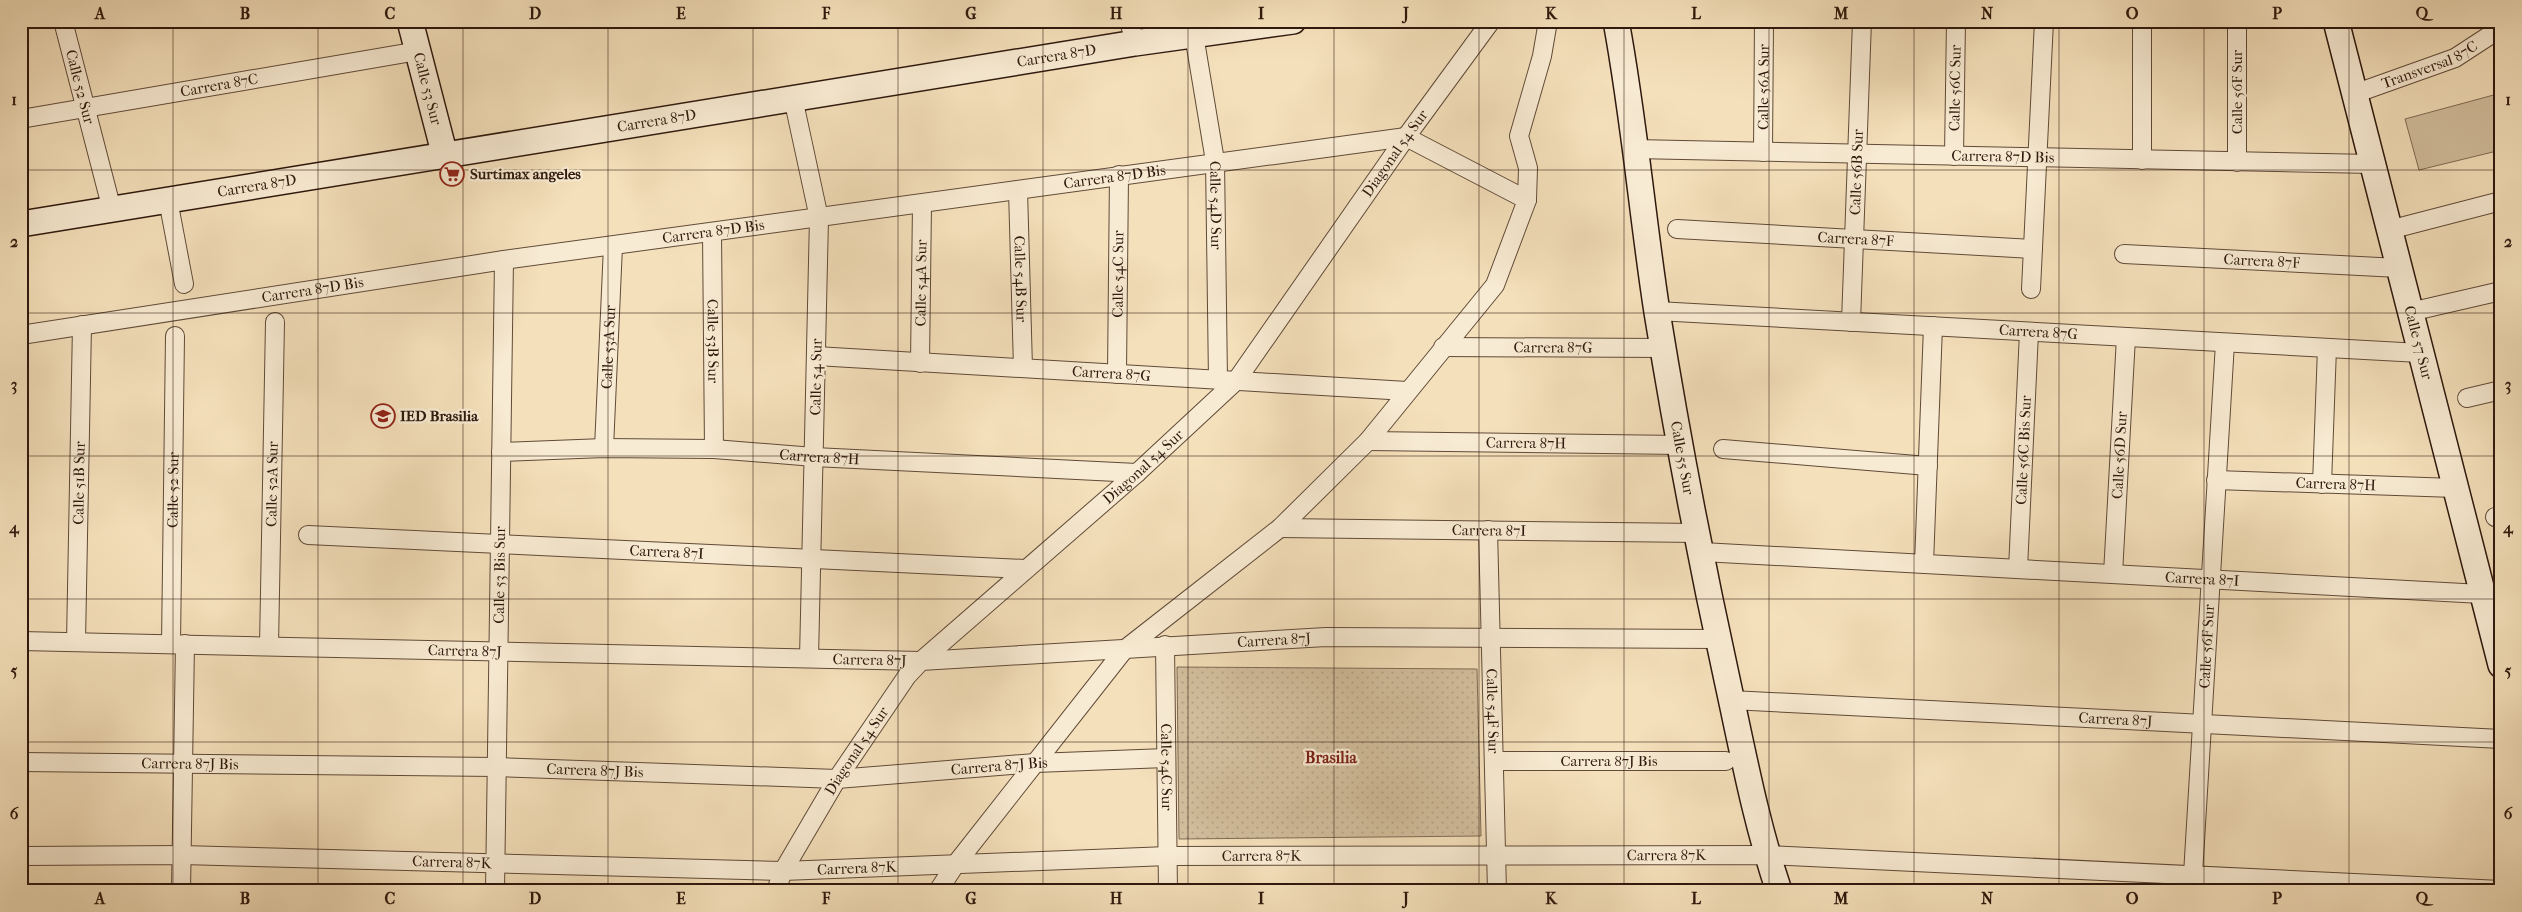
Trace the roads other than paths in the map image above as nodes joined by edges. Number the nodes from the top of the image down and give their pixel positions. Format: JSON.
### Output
{"nodes":[{"id":1,"x":63,"y":21,"type":"edge"},
{"id":2,"x":410,"y":21,"type":"edge"},
{"id":3,"x":1293,"y":21,"type":"edge"},
{"id":4,"x":1491,"y":21,"type":"edge"},
{"id":5,"x":1548,"y":21,"type":"edge"},
{"id":6,"x":1616,"y":21,"type":"edge"},
{"id":7,"x":1764,"y":21,"type":"edge"},
{"id":8,"x":1862,"y":21,"type":"edge"},
{"id":9,"x":1956,"y":21,"type":"edge"},
{"id":10,"x":2044,"y":21,"type":"edge"},
{"id":11,"x":2142,"y":21,"type":"edge"},
{"id":12,"x":2237,"y":21,"type":"edge"},
{"id":13,"x":2336,"y":21,"type":"edge"},
{"id":14,"x":2501,"y":28,"type":"edge"},
{"id":15,"x":1132,"y":32,"type":"edge"},
{"id":16,"x":1194,"y":35,"type":"junction"},
{"id":17,"x":418,"y":51,"type":"junction"},
{"id":18,"x":2354,"y":94,"type":"junction"},
{"id":19,"x":793,"y":98,"type":"junction"},
{"id":20,"x":85,"y":108,"type":"junction"},
{"id":21,"x":21,"y":119,"type":"edge"},
{"id":22,"x":1406,"y":137,"type":"junction"},
{"id":23,"x":1634,"y":149,"type":"junction"},
{"id":24,"x":1763,"y":152,"type":"junction"},
{"id":25,"x":1857,"y":154,"type":"junction"},
{"id":26,"x":445,"y":156,"type":"junction"},
{"id":27,"x":1954,"y":156,"type":"junction"},
{"id":28,"x":2038,"y":158,"type":"junction"},
{"id":29,"x":2142,"y":160,"type":"junction"},
{"id":30,"x":1215,"y":162,"type":"junction"},
{"id":31,"x":2238,"y":162,"type":"junction"},
{"id":32,"x":2372,"y":164,"type":"junction"},
{"id":33,"x":1118,"y":176,"type":"junction"},
{"id":34,"x":1018,"y":190,"type":"junction"},
{"id":35,"x":168,"y":200,"type":"junction"},
{"id":36,"x":1527,"y":200,"type":"junction"},
{"id":37,"x":2501,"y":201,"type":"edge"},
{"id":38,"x":922,"y":204,"type":"junction"},
{"id":39,"x":112,"y":210,"type":"junction"},
{"id":40,"x":819,"y":218,"type":"junction"},
{"id":41,"x":21,"y":224,"type":"edge"},
{"id":42,"x":1677,"y":229,"type":"dead end"},
{"id":43,"x":2389,"y":230,"type":"junction"},
{"id":44,"x":712,"y":232,"type":"junction"},
{"id":45,"x":1854,"y":239,"type":"junction"},
{"id":46,"x":613,"y":246,"type":"junction"},
{"id":47,"x":2034,"y":249,"type":"junction"},
{"id":48,"x":2124,"y":254,"type":"dead end"},
{"id":49,"x":504,"y":260,"type":"junction"},
{"id":50,"x":2399,"y":268,"type":"junction"},
{"id":51,"x":184,"y":284,"type":"dead end"},
{"id":52,"x":2031,"y":289,"type":"dead end"},
{"id":53,"x":2501,"y":291,"type":"edge"},
{"id":54,"x":1657,"y":311,"type":"junction"},
{"id":55,"x":2410,"y":312,"type":"junction"},
{"id":56,"x":275,"y":322,"type":"dead end"},
{"id":57,"x":1851,"y":322,"type":"junction"},
{"id":58,"x":82,"y":325,"type":"junction"},
{"id":59,"x":1933,"y":326,"type":"junction"},
{"id":60,"x":2029,"y":332,"type":"junction"},
{"id":61,"x":21,"y":335,"type":"edge"},
{"id":62,"x":175,"y":336,"type":"dead end"},
{"id":63,"x":2126,"y":337,"type":"junction"},
{"id":64,"x":2225,"y":343,"type":"junction"},
{"id":65,"x":1443,"y":347,"type":"junction"},
{"id":66,"x":1664,"y":348,"type":"junction"},
{"id":67,"x":2327,"y":348,"type":"junction"},
{"id":68,"x":2420,"y":353,"type":"junction"},
{"id":69,"x":816,"y":356,"type":"junction"},
{"id":70,"x":920,"y":362,"type":"junction"},
{"id":71,"x":1023,"y":368,"type":"junction"},
{"id":72,"x":1117,"y":374,"type":"junction"},
{"id":73,"x":1218,"y":380,"type":"junction"},
{"id":74,"x":1236,"y":381,"type":"junction"},
{"id":75,"x":2501,"y":390,"type":"edge"},
{"id":76,"x":1407,"y":391,"type":"junction"},
{"id":77,"x":2467,"y":398,"type":"dead end"},
{"id":78,"x":1368,"y":441,"type":"junction"},
{"id":79,"x":1682,"y":445,"type":"junction"},
{"id":80,"x":604,"y":448,"type":"junction"},
{"id":81,"x":714,"y":449,"type":"junction"},
{"id":82,"x":1723,"y":449,"type":"dead end"},
{"id":83,"x":501,"y":452,"type":"junction"},
{"id":84,"x":814,"y":457,"type":"junction"},
{"id":85,"x":1928,"y":466,"type":"junction"},
{"id":86,"x":1138,"y":473,"type":"junction"},
{"id":87,"x":2216,"y":480,"type":"junction"},
{"id":88,"x":2322,"y":484,"type":"junction"},
{"id":89,"x":2455,"y":488,"type":"junction"},
{"id":90,"x":1280,"y":528,"type":"junction"},
{"id":91,"x":1488,"y":530,"type":"junction"},
{"id":92,"x":308,"y":535,"type":"dead end"},
{"id":93,"x":500,"y":543,"type":"junction"},
{"id":94,"x":1700,"y":543,"type":"junction"},
{"id":95,"x":812,"y":557,"type":"junction"},
{"id":96,"x":1924,"y":564,"type":"junction"},
{"id":97,"x":1025,"y":569,"type":"junction"},
{"id":98,"x":2018,"y":569,"type":"junction"},
{"id":99,"x":2113,"y":574,"type":"junction"},
{"id":100,"x":2210,"y":580,"type":"junction"},
{"id":101,"x":2490,"y":607,"type":"edge"},
{"id":102,"x":1490,"y":639,"type":"junction"},
{"id":103,"x":1718,"y":639,"type":"junction"},
{"id":104,"x":21,"y":641,"type":"edge"},
{"id":105,"x":76,"y":642,"type":"junction"},
{"id":106,"x":178,"y":644,"type":"junction"},
{"id":107,"x":1165,"y":645,"type":"junction"},
{"id":108,"x":269,"y":646,"type":"junction"},
{"id":109,"x":498,"y":650,"type":"junction"},
{"id":110,"x":1124,"y":650,"type":"junction"},
{"id":111,"x":809,"y":658,"type":"junction"},
{"id":112,"x":921,"y":660,"type":"junction"},
{"id":113,"x":2501,"y":665,"type":"edge"},
{"id":114,"x":1731,"y":700,"type":"junction"},
{"id":115,"x":2202,"y":724,"type":"junction"},
{"id":116,"x":2501,"y":739,"type":"edge"},
{"id":117,"x":1166,"y":758,"type":"junction"},
{"id":118,"x":1494,"y":761,"type":"junction"},
{"id":119,"x":21,"y":762,"type":"edge"},
{"id":120,"x":1726,"y":762,"type":"dead end"},
{"id":121,"x":183,"y":763,"type":"junction"},
{"id":122,"x":1035,"y":763,"type":"junction"},
{"id":123,"x":497,"y":766,"type":"junction"},
{"id":124,"x":837,"y":779,"type":"junction"},
{"id":125,"x":182,"y":855,"type":"junction"},
{"id":126,"x":1766,"y":855,"type":"junction"},
{"id":127,"x":21,"y":856,"type":"edge"},
{"id":128,"x":1168,"y":856,"type":"junction"},
{"id":129,"x":1496,"y":856,"type":"junction"},
{"id":130,"x":496,"y":862,"type":"junction"},
{"id":131,"x":955,"y":865,"type":"junction"},
{"id":132,"x":783,"y":871,"type":"junction"},
{"id":133,"x":2192,"y":883,"type":"edge"},
{"id":134,"x":2501,"y":890,"type":"edge"},
{"id":135,"x":181,"y":891,"type":"edge"},
{"id":136,"x":495,"y":891,"type":"edge"},
{"id":137,"x":776,"y":891,"type":"edge"},
{"id":138,"x":938,"y":891,"type":"edge"},
{"id":139,"x":1168,"y":891,"type":"edge"},
{"id":140,"x":1497,"y":891,"type":"edge"},
{"id":141,"x":1779,"y":891,"type":"edge"}],
"edges":[{"from":1,"to":20,"type":"street","name":"Calle 52 Sur"},
{"from":2,"to":17,"type":"street","name":"Calle 53 Sur"},
{"from":3,"to":16,"type":"street","name":"Carrera 87D"},
{"from":4,"to":22,"type":"street","name":"Diagonal 54 Sur"},
{"from":5,"to":36,"type":"street"},
{"from":6,"to":23,"type":"street","name":"Calle 55 Sur"},
{"from":7,"to":24,"type":"street","name":"Calle 56A Sur"},
{"from":8,"to":25,"type":"street","name":"Calle 56B Sur"},
{"from":9,"to":27,"type":"street","name":"Calle 56C Sur"},
{"from":10,"to":28,"type":"street"},
{"from":11,"to":29,"type":"street"},
{"from":12,"to":31,"type":"street","name":"Calle 56F Sur"},
{"from":13,"to":18,"type":"street","name":"Calle 57 Sur"},
{"from":14,"to":18,"type":"street","name":"Transversal 87C"},
{"from":15,"to":16,"type":"street","name":"Carrera 87D"},
{"from":15,"to":19,"type":"street","name":"Carrera 87D"},
{"from":16,"to":30,"type":"street","name":"Calle 54D Sur"},
{"from":17,"to":20,"type":"street","name":"Carrera 87C"},
{"from":17,"to":26,"type":"street","name":"Calle 53 Sur"},
{"from":18,"to":32,"type":"street","name":"Calle 57 Sur"},
{"from":19,"to":26,"type":"street","name":"Carrera 87D"},
{"from":19,"to":40,"type":"street","name":"Calle 54 Sur"},
{"from":20,"to":21,"type":"street","name":"Carrera 87C"},
{"from":20,"to":39,"type":"street","name":"Calle 52 Sur"},
{"from":22,"to":30,"type":"street","name":"Carrera 87D Bis"},
{"from":22,"to":36,"type":"street"},
{"from":22,"to":74,"type":"street","name":"Diagonal 54 Sur"},
{"from":23,"to":24,"type":"street","name":"Carrera 87D Bis"},
{"from":23,"to":54,"type":"street","name":"Calle 55 Sur"},
{"from":24,"to":25,"type":"street","name":"Carrera 87D Bis"},
{"from":25,"to":27,"type":"street","name":"Carrera 87D Bis"},
{"from":25,"to":45,"type":"street","name":"Calle 56B Sur"},
{"from":26,"to":35,"type":"street","name":"Carrera 87D"},
{"from":27,"to":28,"type":"street","name":"Carrera 87D Bis"},
{"from":28,"to":29,"type":"street","name":"Carrera 87D Bis"},
{"from":28,"to":47,"type":"street"},
{"from":29,"to":31,"type":"street","name":"Carrera 87D Bis"},
{"from":30,"to":33,"type":"street","name":"Carrera 87D Bis"},
{"from":30,"to":73,"type":"street","name":"Calle 54D Sur"},
{"from":31,"to":32,"type":"street","name":"Carrera 87D Bis"},
{"from":32,"to":43,"type":"street","name":"Calle 57 Sur"},
{"from":33,"to":34,"type":"street","name":"Carrera 87D Bis"},
{"from":33,"to":72,"type":"street","name":"Calle 54C Sur"},
{"from":34,"to":38,"type":"street","name":"Carrera 87D Bis"},
{"from":34,"to":71,"type":"street","name":"Calle 54B Sur"},
{"from":35,"to":39,"type":"street","name":"Carrera 87D"},
{"from":35,"to":51,"type":"street"},
{"from":36,"to":65,"type":"street"},
{"from":37,"to":43,"type":"street"},
{"from":38,"to":40,"type":"street","name":"Carrera 87D Bis"},
{"from":38,"to":70,"type":"street","name":"Calle 54A Sur"},
{"from":39,"to":41,"type":"street","name":"Carrera 87D"},
{"from":40,"to":44,"type":"street","name":"Carrera 87D Bis"},
{"from":40,"to":69,"type":"street","name":"Calle 54 Sur"},
{"from":42,"to":45,"type":"street","name":"Carrera 87F"},
{"from":43,"to":50,"type":"street","name":"Calle 57 Sur"},
{"from":44,"to":46,"type":"street","name":"Carrera 87D Bis"},
{"from":44,"to":81,"type":"street","name":"Calle 53B Sur"},
{"from":45,"to":47,"type":"street","name":"Carrera 87F"},
{"from":45,"to":57,"type":"street","name":"Calle 56B Sur"},
{"from":46,"to":49,"type":"street","name":"Carrera 87D Bis"},
{"from":46,"to":80,"type":"street","name":"Calle 53A Sur"},
{"from":47,"to":52,"type":"street"},
{"from":48,"to":50,"type":"street","name":"Carrera 87F"},
{"from":49,"to":58,"type":"street","name":"Carrera 87D Bis"},
{"from":49,"to":83,"type":"street","name":"Calle 53 Bis Sur"},
{"from":50,"to":55,"type":"street","name":"Calle 57 Sur"},
{"from":53,"to":55,"type":"street"},
{"from":54,"to":57,"type":"street","name":"Carrera 87G"},
{"from":54,"to":66,"type":"street","name":"Calle 55 Sur"},
{"from":55,"to":68,"type":"street","name":"Calle 57 Sur"},
{"from":56,"to":108,"type":"street","name":"Calle 52A Sur"},
{"from":57,"to":59,"type":"street","name":"Carrera 87G"},
{"from":58,"to":61,"type":"street","name":"Carrera 87D Bis"},
{"from":58,"to":105,"type":"street","name":"Calle 51B Sur"},
{"from":59,"to":60,"type":"street","name":"Carrera 87G"},
{"from":59,"to":85,"type":"street"},
{"from":60,"to":63,"type":"street","name":"Carrera 87G"},
{"from":60,"to":98,"type":"street","name":"Calle 56C Bis Sur"},
{"from":62,"to":106,"type":"street","name":"Calle 52 Sur"},
{"from":63,"to":64,"type":"street","name":"Carrera 87G"},
{"from":63,"to":99,"type":"street","name":"Calle 56D Sur"},
{"from":64,"to":67,"type":"street","name":"Carrera 87G"},
{"from":64,"to":87,"type":"street","name":"Calle 56F Sur"},
{"from":65,"to":66,"type":"street","name":"Carrera 87G"},
{"from":65,"to":76,"type":"street"},
{"from":66,"to":79,"type":"street","name":"Calle 55 Sur"},
{"from":67,"to":68,"type":"street","name":"Carrera 87G"},
{"from":67,"to":88,"type":"street"},
{"from":68,"to":89,"type":"street","name":"Calle 57 Sur"},
{"from":69,"to":70,"type":"street","name":"Carrera 87G"},
{"from":69,"to":84,"type":"street","name":"Calle 54 Sur"},
{"from":70,"to":71,"type":"street","name":"Carrera 87G"},
{"from":71,"to":72,"type":"street","name":"Carrera 87G"},
{"from":72,"to":73,"type":"street","name":"Carrera 87G"},
{"from":73,"to":74,"type":"street","name":"Carrera 87G"},
{"from":74,"to":76,"type":"street","name":"Carrera 87G"},
{"from":74,"to":86,"type":"street","name":"Diagonal 54 Sur"},
{"from":75,"to":77,"type":"street"},
{"from":76,"to":78,"type":"street"},
{"from":78,"to":79,"type":"street","name":"Carrera 87H"},
{"from":78,"to":90,"type":"street"},
{"from":79,"to":94,"type":"street","name":"Calle 55 Sur"},
{"from":80,"to":81,"type":"street","name":"Carrera 87H"},
{"from":80,"to":83,"type":"street","name":"Carrera 87H"},
{"from":81,"to":84,"type":"street","name":"Carrera 87H"},
{"from":82,"to":85,"type":"street"},
{"from":83,"to":93,"type":"street","name":"Calle 53 Bis Sur"},
{"from":84,"to":86,"type":"street","name":"Carrera 87H"},
{"from":84,"to":95,"type":"street","name":"Calle 54 Sur"},
{"from":85,"to":96,"type":"street"},
{"from":86,"to":97,"type":"street","name":"Diagonal 54 Sur"},
{"from":87,"to":88,"type":"street","name":"Carrera 87H"},
{"from":87,"to":100,"type":"street","name":"Calle 56F Sur"},
{"from":88,"to":89,"type":"street","name":"Carrera 87H"},
{"from":89,"to":101,"type":"street","name":"Calle 57 Sur"},
{"from":90,"to":91,"type":"street","name":"Carrera 87I"},
{"from":90,"to":110,"type":"street"},
{"from":91,"to":94,"type":"street","name":"Carrera 87I"},
{"from":91,"to":102,"type":"street","name":"Calle 54F Sur"},
{"from":92,"to":93,"type":"street","name":"Carrera 87I"},
{"from":93,"to":95,"type":"street","name":"Carrera 87I"},
{"from":93,"to":109,"type":"street","name":"Calle 53 Bis Sur"},
{"from":94,"to":96,"type":"street","name":"Carrera 87I"},
{"from":94,"to":103,"type":"street","name":"Calle 55 Sur"},
{"from":95,"to":97,"type":"street","name":"Carrera 87I"},
{"from":95,"to":111,"type":"street","name":"Calle 54 Sur"},
{"from":96,"to":98,"type":"street","name":"Carrera 87I"},
{"from":97,"to":112,"type":"street","name":"Diagonal 54 Sur"},
{"from":98,"to":99,"type":"street","name":"Carrera 87I"},
{"from":99,"to":100,"type":"street","name":"Carrera 87I"},
{"from":100,"to":101,"type":"street","name":"Carrera 87I"},
{"from":100,"to":115,"type":"street","name":"Calle 56F Sur"},
{"from":101,"to":113,"type":"street","name":"Calle 57 Sur"},
{"from":102,"to":103,"type":"street","name":"Carrera 87J"},
{"from":102,"to":107,"type":"street","name":"Carrera 87J"},
{"from":102,"to":118,"type":"street","name":"Calle 54F Sur"},
{"from":103,"to":114,"type":"street","name":"Calle 55 Sur"},
{"from":104,"to":105,"type":"street","name":"Carrera 87J"},
{"from":105,"to":106,"type":"street","name":"Carrera 87J"},
{"from":106,"to":108,"type":"street","name":"Carrera 87J"},
{"from":106,"to":121,"type":"street","name":"Calle 52 Sur"},
{"from":107,"to":110,"type":"street","name":"Carrera 87J"},
{"from":107,"to":117,"type":"street","name":"Calle 54C Sur"},
{"from":108,"to":109,"type":"street","name":"Carrera 87J"},
{"from":109,"to":111,"type":"street","name":"Carrera 87J"},
{"from":109,"to":123,"type":"street","name":"Calle 53 Bis Sur"},
{"from":110,"to":112,"type":"street","name":"Carrera 87J"},
{"from":110,"to":122,"type":"street"},
{"from":111,"to":112,"type":"street","name":"Carrera 87J"},
{"from":112,"to":124,"type":"street","name":"Diagonal 54 Sur"},
{"from":114,"to":115,"type":"street","name":"Carrera 87J"},
{"from":114,"to":126,"type":"street","name":"Calle 55 Sur"},
{"from":115,"to":116,"type":"street","name":"Carrera 87J"},
{"from":115,"to":133,"type":"street","name":"Calle 56F Sur"},
{"from":117,"to":122,"type":"street","name":"Carrera 87J Bis"},
{"from":117,"to":128,"type":"street","name":"Calle 54C Sur"},
{"from":118,"to":120,"type":"street","name":"Carrera 87J Bis"},
{"from":118,"to":129,"type":"street","name":"Calle 54F Sur"},
{"from":119,"to":121,"type":"street","name":"Carrera 87J Bis"},
{"from":121,"to":123,"type":"street","name":"Carrera 87J Bis"},
{"from":121,"to":125,"type":"street","name":"Calle 52 Sur"},
{"from":122,"to":124,"type":"street","name":"Carrera 87J Bis"},
{"from":122,"to":131,"type":"street"},
{"from":123,"to":124,"type":"street","name":"Carrera 87J Bis"},
{"from":123,"to":130,"type":"street","name":"Calle 53 Bis Sur"},
{"from":124,"to":132,"type":"street","name":"Diagonal 54 Sur"},
{"from":125,"to":127,"type":"street","name":"Carrera 87K"},
{"from":125,"to":130,"type":"street","name":"Carrera 87K"},
{"from":125,"to":135,"type":"street","name":"Calle 52 Sur"},
{"from":126,"to":129,"type":"street","name":"Carrera 87K"},
{"from":126,"to":133,"type":"street","name":"Carrera 87K"},
{"from":126,"to":141,"type":"street","name":"Calle 55 Sur"},
{"from":128,"to":129,"type":"street","name":"Carrera 87K"},
{"from":128,"to":131,"type":"street","name":"Carrera 87K"},
{"from":128,"to":139,"type":"street","name":"Calle 54C Sur"},
{"from":129,"to":140,"type":"street","name":"Calle 54F Sur"},
{"from":130,"to":132,"type":"street","name":"Carrera 87K"},
{"from":130,"to":136,"type":"street","name":"Calle 53 Bis Sur"},
{"from":131,"to":132,"type":"street","name":"Carrera 87K"},
{"from":131,"to":138,"type":"street"},
{"from":132,"to":137,"type":"street","name":"Diagonal 54 Sur"},
{"from":133,"to":134,"type":"street","name":"Carrera 87K"}]}
